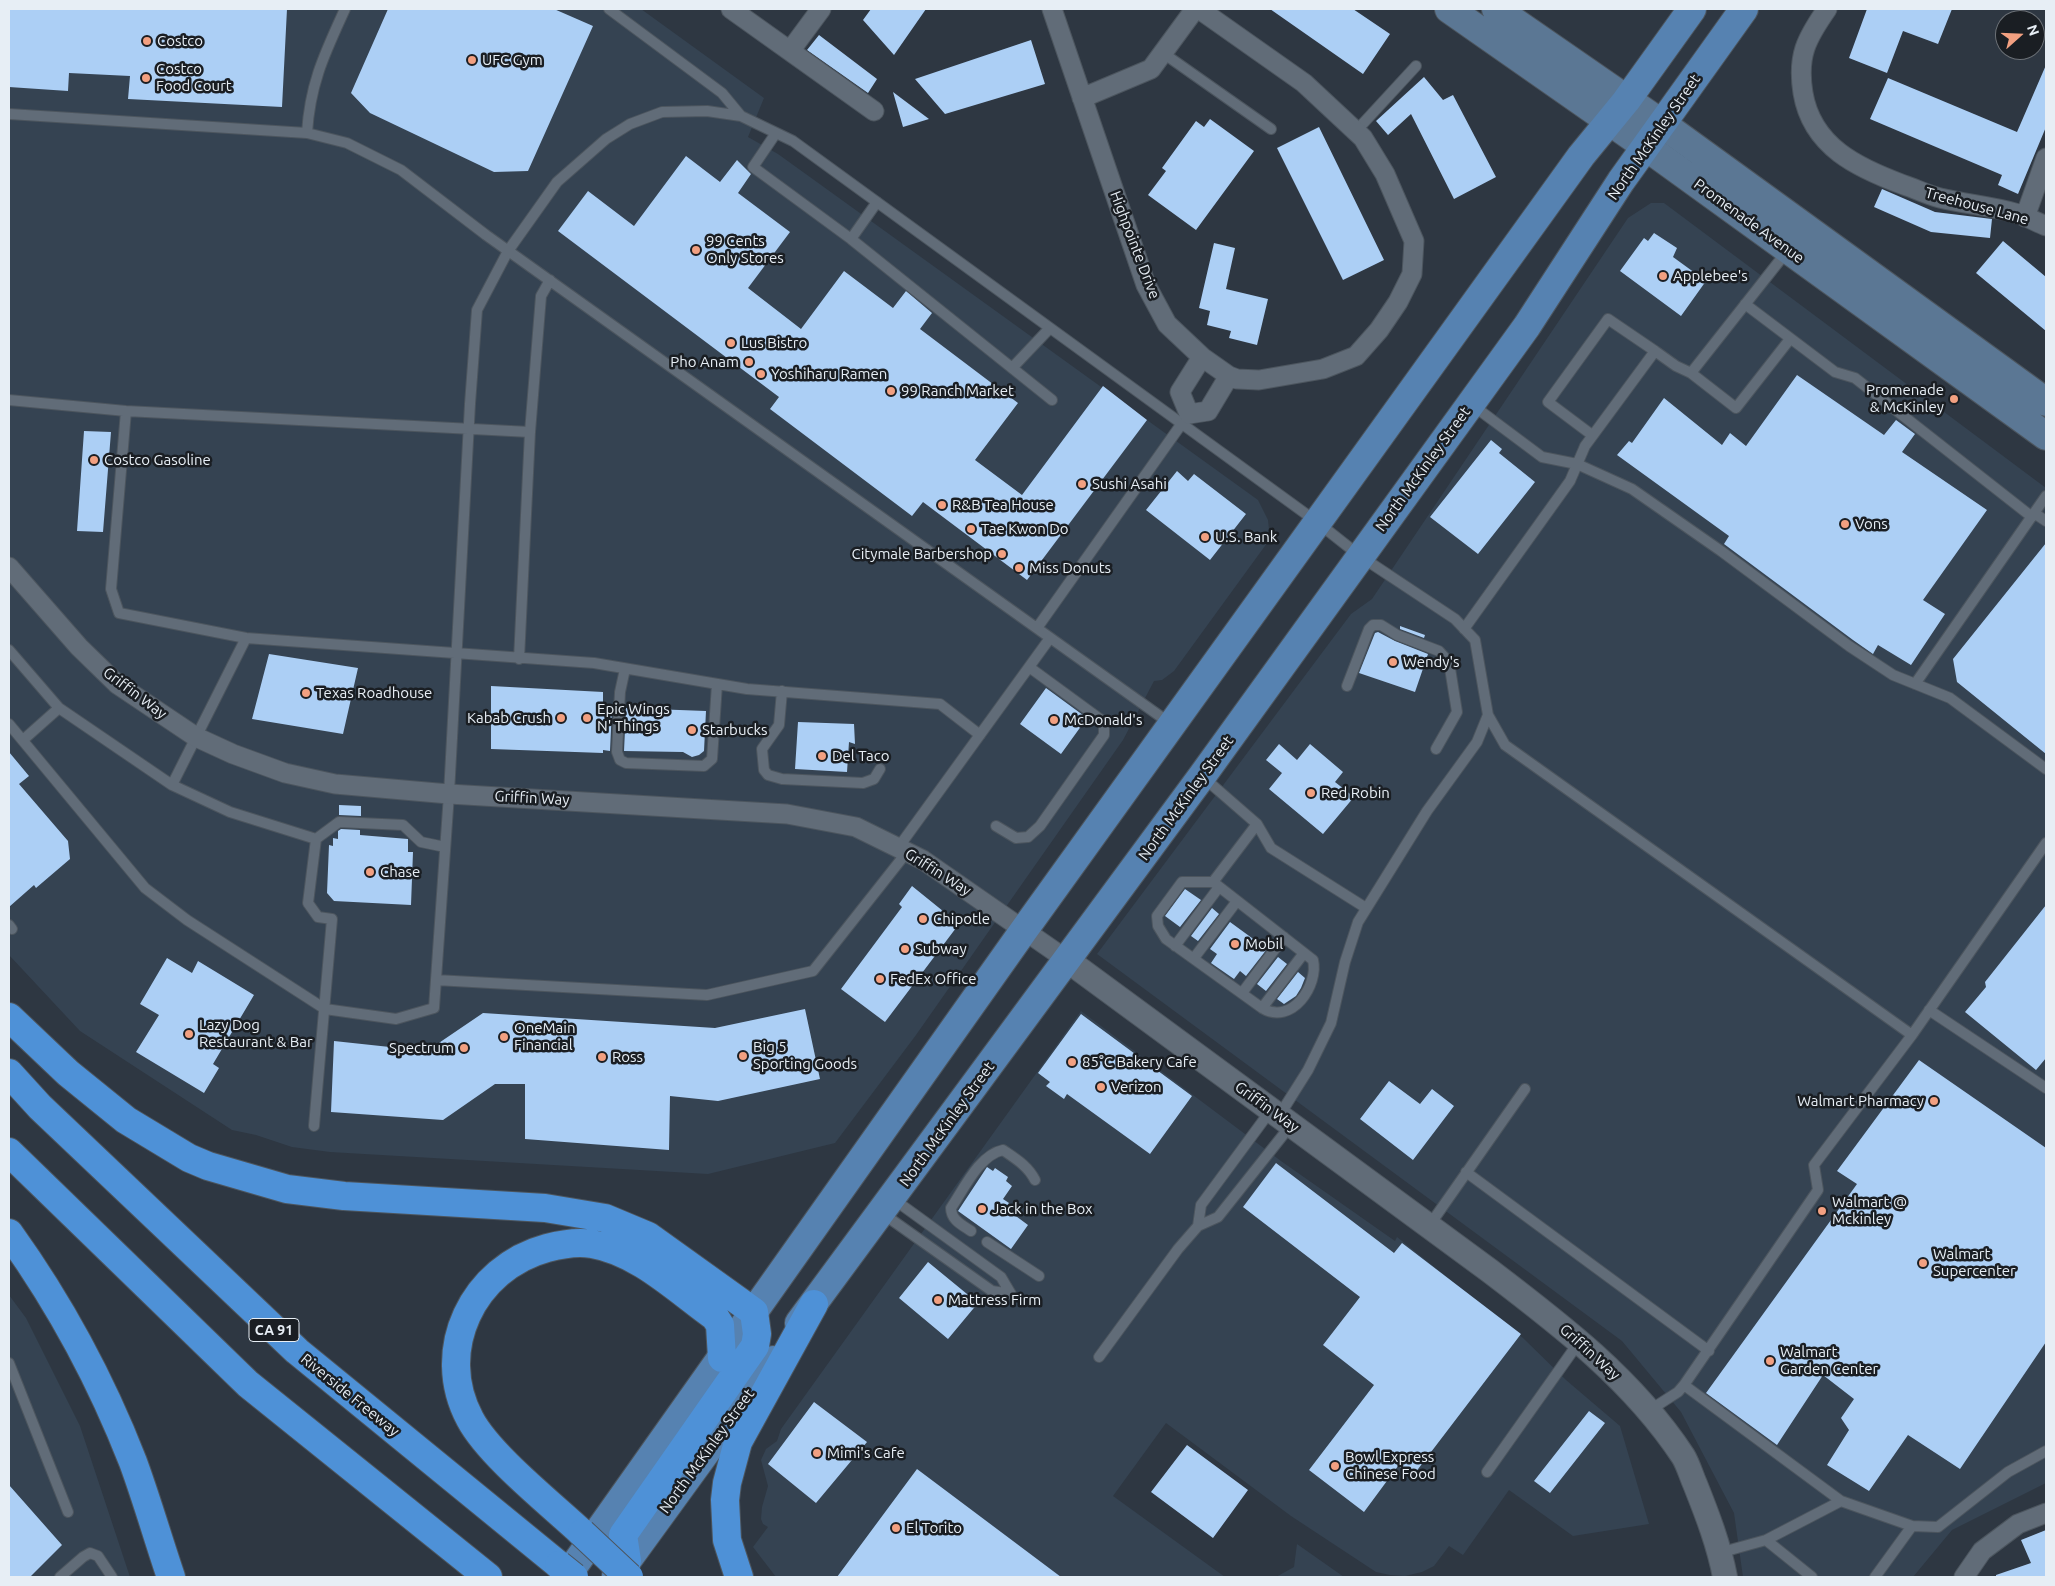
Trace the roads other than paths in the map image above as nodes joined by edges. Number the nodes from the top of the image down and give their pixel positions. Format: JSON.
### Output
{"nodes":[{"id":1,"x":345,"y":9,"type":"edge"},
{"id":2,"x":609,"y":9,"type":"edge"},
{"id":3,"x":731,"y":9,"type":"edge"},
{"id":4,"x":821,"y":9,"type":"edge"},
{"id":5,"x":1052,"y":9,"type":"edge"},
{"id":6,"x":1195,"y":9,"type":"edge"},
{"id":7,"x":1198,"y":9,"type":"edge"},
{"id":8,"x":1449,"y":9,"type":"edge"},
{"id":9,"x":1496,"y":9,"type":"edge"},
{"id":10,"x":1692,"y":9,"type":"edge"},
{"id":11,"x":1744,"y":9,"type":"edge"},
{"id":12,"x":1827,"y":9,"type":"edge"},
{"id":13,"x":790,"y":50,"type":"junction"},
{"id":14,"x":1163,"y":53,"type":"junction"},
{"id":15,"x":1416,"y":66,"type":"dead end"},
{"id":16,"x":1082,"y":98,"type":"junction"},
{"id":17,"x":1626,"y":101,"type":"junction"},
{"id":18,"x":874,"y":111,"type":"dead end"},
{"id":19,"x":9,"y":114,"type":"edge"},
{"id":20,"x":741,"y":116,"type":"junction"},
{"id":21,"x":1609,"y":122,"type":"junction"},
{"id":22,"x":1661,"y":123,"type":"junction"},
{"id":23,"x":1270,"y":129,"type":"dead end"},
{"id":24,"x":1357,"y":130,"type":"junction"},
{"id":25,"x":307,"y":133,"type":"junction"},
{"id":26,"x":776,"y":133,"type":"junction"},
{"id":27,"x":1645,"y":146,"type":"junction"},
{"id":28,"x":2046,"y":158,"type":"edge"},
{"id":29,"x":877,"y":202,"type":"junction"},
{"id":30,"x":2025,"y":217,"type":"junction"},
{"id":31,"x":2046,"y":226,"type":"edge"},
{"id":32,"x":851,"y":239,"type":"junction"},
{"id":33,"x":1788,"y":250,"type":"junction"},
{"id":34,"x":508,"y":251,"type":"junction"},
{"id":35,"x":550,"y":280,"type":"junction"},
{"id":36,"x":1745,"y":304,"type":"junction"},
{"id":37,"x":1049,"y":329,"type":"junction"},
{"id":38,"x":1790,"y":339,"type":"junction"},
{"id":39,"x":1655,"y":351,"type":"junction"},
{"id":40,"x":1202,"y":356,"type":"junction"},
{"id":41,"x":1013,"y":367,"type":"junction"},
{"id":42,"x":1691,"y":373,"type":"junction"},
{"id":43,"x":1229,"y":376,"type":"junction"},
{"id":44,"x":9,"y":400,"type":"edge"},
{"id":45,"x":1052,"y":400,"type":"dead end"},
{"id":46,"x":2046,"y":402,"type":"edge"},
{"id":47,"x":1471,"y":404,"type":"junction"},
{"id":48,"x":126,"y":411,"type":"junction"},
{"id":49,"x":1185,"y":419,"type":"junction"},
{"id":50,"x":468,"y":429,"type":"junction"},
{"id":51,"x":530,"y":432,"type":"junction"},
{"id":52,"x":1592,"y":435,"type":"junction"},
{"id":53,"x":2046,"y":436,"type":"edge"},
{"id":54,"x":1577,"y":464,"type":"junction"},
{"id":55,"x":2046,"y":496,"type":"edge"},
{"id":56,"x":2033,"y":515,"type":"junction"},
{"id":57,"x":2046,"y":521,"type":"edge"},
{"id":58,"x":1317,"y":522,"type":"junction"},
{"id":59,"x":1360,"y":556,"type":"junction"},
{"id":60,"x":9,"y":567,"type":"edge"},
{"id":61,"x":1037,"y":628,"type":"junction"},
{"id":62,"x":1464,"y":629,"type":"junction"},
{"id":63,"x":246,"y":638,"type":"junction"},
{"id":64,"x":1050,"y":638,"type":"junction"},
{"id":65,"x":9,"y":650,"type":"edge"},
{"id":66,"x":456,"y":655,"type":"junction"},
{"id":67,"x":519,"y":658,"type":"junction"},
{"id":68,"x":1030,"y":667,"type":"junction"},
{"id":69,"x":625,"y":670,"type":"junction"},
{"id":70,"x":717,"y":684,"type":"junction"},
{"id":71,"x":1916,"y":684,"type":"junction"},
{"id":72,"x":1347,"y":686,"type":"dead end"},
{"id":73,"x":782,"y":691,"type":"junction"},
{"id":74,"x":59,"y":708,"type":"junction"},
{"id":75,"x":1488,"y":715,"type":"junction"},
{"id":76,"x":9,"y":724,"type":"edge"},
{"id":77,"x":1172,"y":725,"type":"junction"},
{"id":78,"x":980,"y":735,"type":"junction"},
{"id":79,"x":196,"y":737,"type":"junction"},
{"id":80,"x":23,"y":740,"type":"junction"},
{"id":81,"x":1436,"y":750,"type":"dead end"},
{"id":82,"x":880,"y":769,"type":"dead end"},
{"id":83,"x":2046,"y":769,"type":"edge"},
{"id":84,"x":1202,"y":776,"type":"junction"},
{"id":85,"x":172,"y":785,"type":"junction"},
{"id":86,"x":449,"y":794,"type":"junction"},
{"id":87,"x":1257,"y":824,"type":"junction"},
{"id":88,"x":996,"y":826,"type":"dead end"},
{"id":89,"x":316,"y":839,"type":"junction"},
{"id":90,"x":2046,"y":843,"type":"edge"},
{"id":91,"x":446,"y":846,"type":"junction"},
{"id":92,"x":903,"y":850,"type":"junction"},
{"id":93,"x":1216,"y":885,"type":"junction"},
{"id":94,"x":1237,"y":902,"type":"junction"},
{"id":95,"x":1366,"y":908,"type":"junction"},
{"id":96,"x":1024,"y":930,"type":"junction"},
{"id":97,"x":1284,"y":937,"type":"junction"},
{"id":98,"x":1175,"y":946,"type":"junction"},
{"id":99,"x":1304,"y":953,"type":"junction"},
{"id":100,"x":1194,"y":958,"type":"junction"},
{"id":101,"x":1067,"y":960,"type":"junction"},
{"id":102,"x":436,"y":980,"type":"junction"},
{"id":103,"x":1242,"y":993,"type":"junction"},
{"id":104,"x":1262,"y":1008,"type":"junction"},
{"id":105,"x":326,"y":1009,"type":"junction"},
{"id":106,"x":1929,"y":1010,"type":"junction"},
{"id":107,"x":9,"y":1017,"type":"edge"},
{"id":108,"x":1912,"y":1035,"type":"junction"},
{"id":109,"x":9,"y":1073,"type":"edge"},
{"id":110,"x":2046,"y":1088,"type":"edge"},
{"id":111,"x":1525,"y":1089,"type":"dead end"},
{"id":112,"x":1281,"y":1117,"type":"junction"},
{"id":113,"x":314,"y":1126,"type":"dead end"},
{"id":114,"x":9,"y":1152,"type":"edge"},
{"id":115,"x":1466,"y":1172,"type":"junction"},
{"id":116,"x":1035,"y":1180,"type":"dead end"},
{"id":117,"x":887,"y":1205,"type":"junction"},
{"id":118,"x":1198,"y":1226,"type":"junction"},
{"id":119,"x":1429,"y":1226,"type":"junction"},
{"id":120,"x":971,"y":1231,"type":"dead end"},
{"id":121,"x":9,"y":1233,"type":"edge"},
{"id":122,"x":987,"y":1242,"type":"dead end"},
{"id":123,"x":1039,"y":1276,"type":"dead end"},
{"id":124,"x":814,"y":1304,"type":"junction"},
{"id":125,"x":754,"y":1312,"type":"junction"},
{"id":126,"x":1580,"y":1342,"type":"junction"},
{"id":127,"x":1709,"y":1351,"type":"junction"},
{"id":128,"x":1099,"y":1357,"type":"dead end"},
{"id":129,"x":722,"y":1358,"type":"junction"},
{"id":130,"x":9,"y":1363,"type":"edge"},
{"id":131,"x":1684,"y":1385,"type":"junction"},
{"id":132,"x":1650,"y":1410,"type":"junction"},
{"id":133,"x":2046,"y":1451,"type":"edge"},
{"id":134,"x":1487,"y":1472,"type":"dead end"},
{"id":135,"x":1841,"y":1501,"type":"junction"},
{"id":136,"x":68,"y":1512,"type":"dead end"},
{"id":137,"x":2046,"y":1513,"type":"edge"},
{"id":138,"x":1912,"y":1526,"type":"junction"},
{"id":139,"x":1766,"y":1540,"type":"junction"},
{"id":140,"x":1719,"y":1553,"type":"junction"},
{"id":141,"x":624,"y":1572,"type":"edge"},
{"id":142,"x":566,"y":1573,"type":"edge"},
{"id":143,"x":60,"y":1577,"type":"edge"},
{"id":144,"x":112,"y":1577,"type":"edge"},
{"id":145,"x":171,"y":1577,"type":"edge"},
{"id":146,"x":488,"y":1577,"type":"edge"},
{"id":147,"x":739,"y":1577,"type":"edge"},
{"id":148,"x":1726,"y":1577,"type":"edge"},
{"id":149,"x":1812,"y":1577,"type":"edge"},
{"id":150,"x":1875,"y":1577,"type":"edge"},
{"id":151,"x":1964,"y":1577,"type":"edge"}],
"edges":[{"from":1,"to":25,"type":"lane"},
{"from":2,"to":20,"type":"lane"},
{"from":3,"to":13,"type":"street"},
{"from":4,"to":13,"type":"street"},
{"from":5,"to":16,"type":"street","name":"Highpointe Drive"},
{"from":6,"to":14,"type":"street"},
{"from":7,"to":24,"type":"street","name":"Highpointe Drive"},
{"from":8,"to":21,"type":"main road","name":"Promenade Avenue"},
{"from":9,"to":17,"type":"main road","name":"Promenade Avenue"},
{"from":10,"to":17,"type":"main road"},
{"from":11,"to":22,"type":"main road","name":"North McKinley Street"},
{"from":12,"to":30,"type":"street","name":"Treehouse Lane"},
{"from":13,"to":18,"type":"street"},
{"from":14,"to":16,"type":"street"},
{"from":14,"to":23,"type":"lane"},
{"from":15,"to":24,"type":"lane"},
{"from":16,"to":40,"type":"street","name":"Highpointe Drive"},
{"from":17,"to":21,"type":"main road"},
{"from":17,"to":22,"type":"main road","name":"Promenade Avenue"},
{"from":19,"to":25,"type":"lane"},
{"from":20,"to":26,"type":"lane"},
{"from":20,"to":34,"type":"lane"},
{"from":21,"to":27,"type":"main road","name":"Promenade Avenue"},
{"from":21,"to":58,"type":"main road"},
{"from":22,"to":27,"type":"main road","name":"North McKinley Street"},
{"from":22,"to":46,"type":"main road","name":"Promenade Avenue"},
{"from":24,"to":43,"type":"street","name":"Highpointe Drive"},
{"from":25,"to":34,"type":"lane"},
{"from":26,"to":29,"type":"lane"},
{"from":26,"to":32,"type":"lane"},
{"from":27,"to":33,"type":"main road","name":"Promenade Avenue"},
{"from":27,"to":47,"type":"main road","name":"North McKinley Street"},
{"from":28,"to":30,"type":"street"},
{"from":29,"to":32,"type":"lane"},
{"from":29,"to":37,"type":"lane"},
{"from":30,"to":31,"type":"street","name":"Treehouse Lane"},
{"from":32,"to":41,"type":"lane"},
{"from":33,"to":36,"type":"lane"},
{"from":33,"to":53,"type":"main road","name":"Promenade Avenue"},
{"from":34,"to":35,"type":"lane"},
{"from":34,"to":50,"type":"lane"},
{"from":35,"to":51,"type":"lane"},
{"from":35,"to":61,"type":"lane"},
{"from":36,"to":38,"type":"lane"},
{"from":36,"to":42,"type":"lane"},
{"from":37,"to":41,"type":"lane"},
{"from":37,"to":49,"type":"lane"},
{"from":38,"to":42,"type":"lane"},
{"from":38,"to":56,"type":"lane"},
{"from":39,"to":42,"type":"lane"},
{"from":39,"to":52,"type":"lane"},
{"from":39,"to":52,"type":"lane"},
{"from":40,"to":43,"type":"street","name":"Highpointe Drive"},
{"from":40,"to":49,"type":"street"},
{"from":41,"to":45,"type":"lane"},
{"from":43,"to":49,"type":"street"},
{"from":44,"to":48,"type":"lane"},
{"from":47,"to":54,"type":"lane"},
{"from":47,"to":59,"type":"main road","name":"North McKinley Street"},
{"from":48,"to":50,"type":"lane"},
{"from":48,"to":63,"type":"lane"},
{"from":49,"to":58,"type":"lane"},
{"from":49,"to":61,"type":"lane"},
{"from":50,"to":51,"type":"lane"},
{"from":50,"to":66,"type":"lane"},
{"from":51,"to":67,"type":"lane"},
{"from":52,"to":54,"type":"lane"},
{"from":54,"to":62,"type":"lane"},
{"from":54,"to":71,"type":"lane"},
{"from":55,"to":56,"type":"lane"},
{"from":56,"to":57,"type":"lane"},
{"from":56,"to":71,"type":"lane"},
{"from":58,"to":59,"type":"lane"},
{"from":58,"to":77,"type":"main road"},
{"from":59,"to":62,"type":"lane"},
{"from":59,"to":84,"type":"main road","name":"North McKinley Street"},
{"from":60,"to":79,"type":"street","name":"Griffin Way"},
{"from":61,"to":64,"type":"lane"},
{"from":62,"to":75,"type":"lane"},
{"from":63,"to":66,"type":"lane"},
{"from":63,"to":79,"type":"lane"},
{"from":64,"to":68,"type":"lane"},
{"from":64,"to":77,"type":"lane"},
{"from":65,"to":74,"type":"lane"},
{"from":66,"to":67,"type":"lane"},
{"from":66,"to":86,"type":"lane"},
{"from":67,"to":69,"type":"lane"},
{"from":68,"to":78,"type":"lane"},
{"from":68,"to":88,"type":"lane"},
{"from":69,"to":70,"type":"lane"},
{"from":69,"to":70,"type":"lane"},
{"from":70,"to":73,"type":"lane"},
{"from":71,"to":83,"type":"lane"},
{"from":72,"to":81,"type":"lane"},
{"from":73,"to":78,"type":"lane"},
{"from":73,"to":82,"type":"lane"},
{"from":74,"to":80,"type":"lane"},
{"from":74,"to":85,"type":"lane"},
{"from":75,"to":95,"type":"lane"},
{"from":75,"to":108,"type":"lane"},
{"from":76,"to":80,"type":"lane"},
{"from":77,"to":96,"type":"main road"},
{"from":78,"to":92,"type":"lane"},
{"from":79,"to":85,"type":"lane"},
{"from":79,"to":86,"type":"street","name":"Griffin Way"},
{"from":80,"to":105,"type":"lane"},
{"from":84,"to":87,"type":"lane"},
{"from":84,"to":101,"type":"main road","name":"North McKinley Street"},
{"from":85,"to":89,"type":"lane"},
{"from":86,"to":91,"type":"lane"},
{"from":86,"to":92,"type":"street","name":"Griffin Way"},
{"from":87,"to":93,"type":"lane"},
{"from":87,"to":95,"type":"lane"},
{"from":89,"to":91,"type":"lane"},
{"from":89,"to":105,"type":"lane"},
{"from":90,"to":106,"type":"lane"},
{"from":91,"to":102,"type":"lane"},
{"from":92,"to":96,"type":"street","name":"Griffin Way"},
{"from":92,"to":102,"type":"lane"},
{"from":93,"to":94,"type":"lane"},
{"from":93,"to":98,"type":"lane"},
{"from":93,"to":98,"type":"lane"},
{"from":94,"to":97,"type":"lane"},
{"from":94,"to":100,"type":"lane"},
{"from":95,"to":112,"type":"lane"},
{"from":96,"to":101,"type":"street","name":"Griffin Way"},
{"from":96,"to":125,"type":"main road"},
{"from":97,"to":99,"type":"lane"},
{"from":97,"to":103,"type":"lane"},
{"from":98,"to":100,"type":"lane"},
{"from":99,"to":104,"type":"lane"},
{"from":99,"to":104,"type":"lane"},
{"from":100,"to":103,"type":"lane"},
{"from":101,"to":112,"type":"street","name":"Griffin Way"},
{"from":101,"to":117,"type":"main road","name":"North McKinley Street"},
{"from":102,"to":105,"type":"lane"},
{"from":103,"to":104,"type":"lane"},
{"from":105,"to":113,"type":"lane"},
{"from":106,"to":108,"type":"lane"},
{"from":106,"to":110,"type":"lane"},
{"from":107,"to":125,"type":"highway"},
{"from":108,"to":127,"type":"lane"},
{"from":109,"to":142,"type":"highway","name":"Riverside Freeway","number":"CA 91"},
{"from":111,"to":115,"type":"lane"},
{"from":112,"to":118,"type":"lane"},
{"from":112,"to":118,"type":"lane"},
{"from":112,"to":119,"type":"street","name":"Griffin Way"},
{"from":114,"to":146,"type":"highway"},
{"from":115,"to":119,"type":"lane"},
{"from":115,"to":127,"type":"lane"},
{"from":116,"to":120,"type":"lane"},
{"from":117,"to":117,"type":"lane"},
{"from":117,"to":124,"type":"main road","name":"North McKinley Street"},
{"from":118,"to":128,"type":"lane"},
{"from":119,"to":126,"type":"street","name":"Griffin Way"},
{"from":121,"to":145,"type":"highway"},
{"from":122,"to":123,"type":"lane"},
{"from":124,"to":141,"type":"main road","name":"North McKinley Street"},
{"from":124,"to":147,"type":"highway"},
{"from":125,"to":129,"type":"main road"},
{"from":125,"to":141,"type":"highway"},
{"from":126,"to":132,"type":"street","name":"Griffin Way"},
{"from":126,"to":134,"type":"lane"},
{"from":127,"to":131,"type":"lane"},
{"from":129,"to":141,"type":"highway","bridge":true},
{"from":129,"to":142,"type":"main road"},
{"from":130,"to":136,"type":"lane"},
{"from":131,"to":132,"type":"lane"},
{"from":131,"to":135,"type":"lane"},
{"from":132,"to":140,"type":"street","name":"Griffin Way"},
{"from":133,"to":138,"type":"lane"},
{"from":135,"to":138,"type":"lane"},
{"from":135,"to":139,"type":"lane"},
{"from":137,"to":151,"type":"street"},
{"from":138,"to":150,"type":"lane"},
{"from":139,"to":140,"type":"lane"},
{"from":139,"to":149,"type":"lane"},
{"from":140,"to":148,"type":"street","name":"Griffin Way"},
{"from":143,"to":144,"type":"lane"}]}
